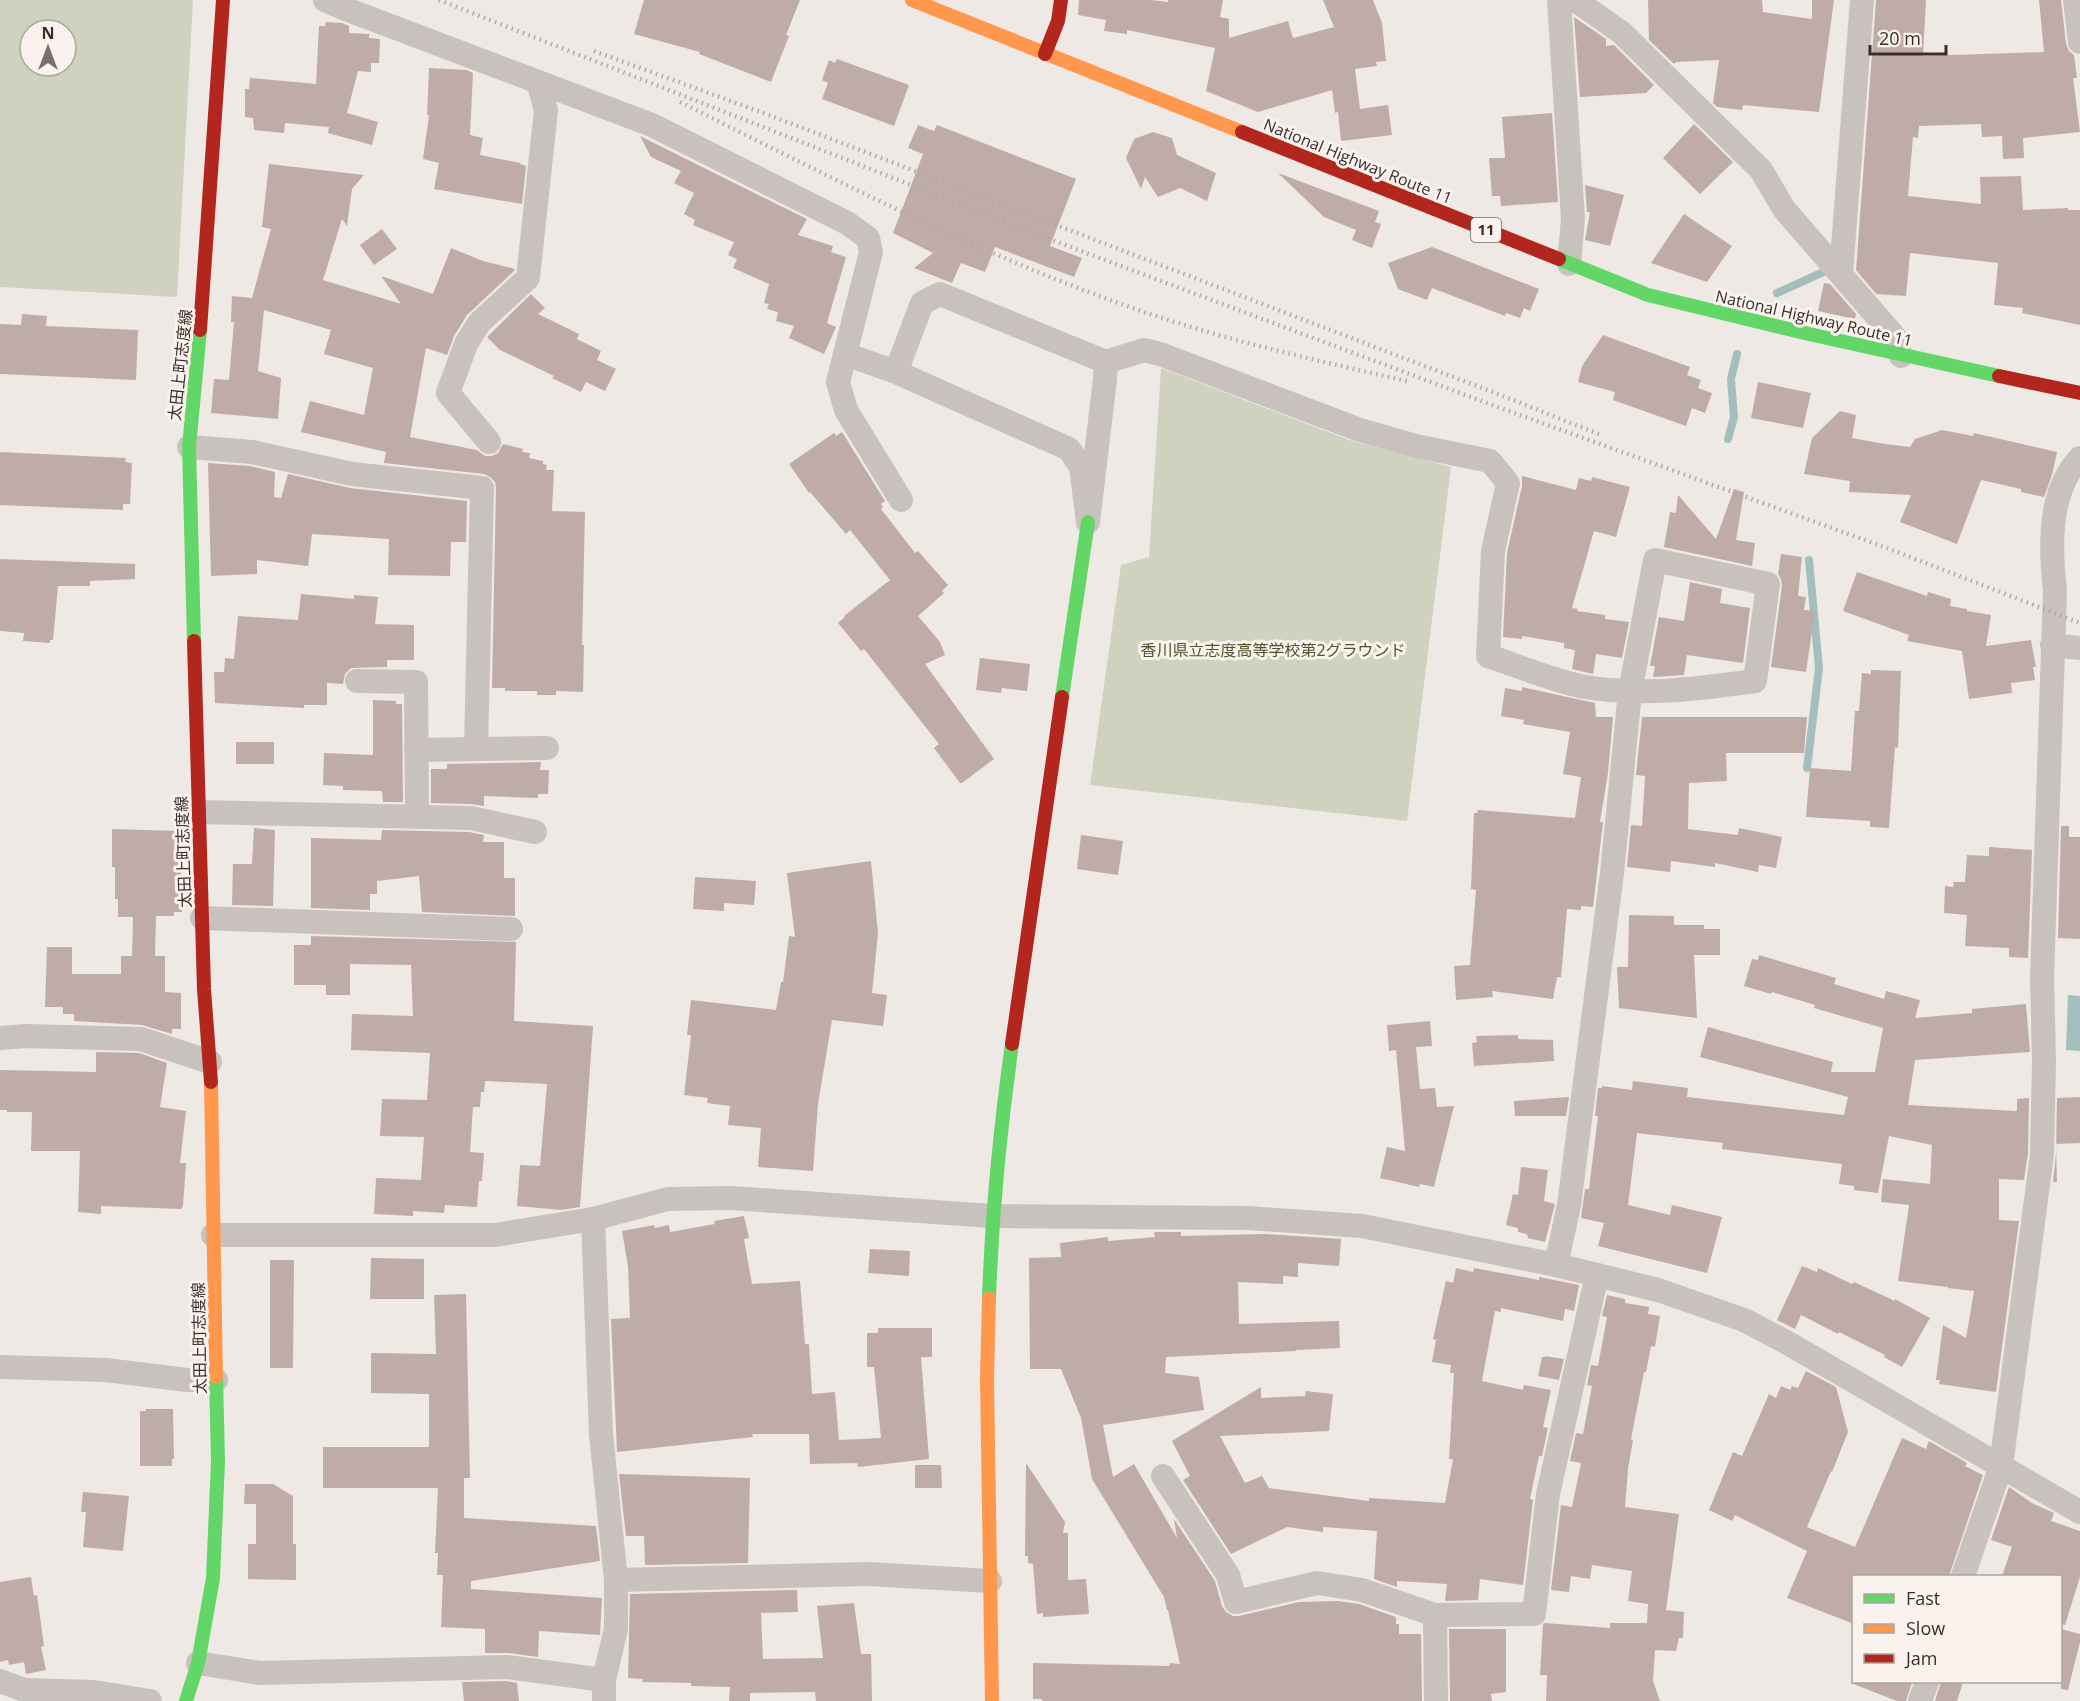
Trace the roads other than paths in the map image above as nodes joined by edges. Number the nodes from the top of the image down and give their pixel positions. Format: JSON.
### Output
{"nodes":[{"id":1,"x":223,"y":0,"type":"edge"},
{"id":2,"x":325,"y":0,"type":"edge"},
{"id":3,"x":912,"y":0,"type":"edge"},
{"id":4,"x":1061,"y":0,"type":"edge"},
{"id":5,"x":1559,"y":0,"type":"edge"},
{"id":6,"x":1575,"y":0,"type":"edge"},
{"id":7,"x":1862,"y":0,"type":"edge"},
{"id":8,"x":2075,"y":0,"type":"edge"},
{"id":9,"x":2080,"y":42,"type":"edge"},
{"id":10,"x":1045,"y":54,"type":"junction"},
{"id":11,"x":538,"y":82,"type":"junction"},
{"id":12,"x":1569,"y":264,"type":"junction"},
{"id":13,"x":1841,"y":273,"type":"junction"},
{"id":14,"x":845,"y":354,"type":"junction"},
{"id":15,"x":1901,"y":356,"type":"junction"},
{"id":16,"x":1106,"y":362,"type":"junction"},
{"id":17,"x":896,"y":372,"type":"junction"},
{"id":18,"x":2080,"y":393,"type":"edge"},
{"id":19,"x":489,"y":441,"type":"dead end"},
{"id":20,"x":189,"y":447,"type":"junction"},
{"id":21,"x":2080,"y":458,"type":"edge"},
{"id":22,"x":901,"y":500,"type":"dead end"},
{"id":23,"x":1088,"y":522,"type":"junction"},
{"id":24,"x":2052,"y":645,"type":"junction"},
{"id":25,"x":2080,"y":648,"type":"edge"},
{"id":26,"x":357,"y":681,"type":"dead end"},
{"id":27,"x":1630,"y":692,"type":"junction"},
{"id":28,"x":547,"y":748,"type":"dead end"},
{"id":29,"x":476,"y":749,"type":"junction"},
{"id":30,"x":416,"y":750,"type":"junction"},
{"id":31,"x":198,"y":812,"type":"junction"},
{"id":32,"x":417,"y":817,"type":"junction"},
{"id":33,"x":535,"y":832,"type":"dead end"},
{"id":34,"x":202,"y":918,"type":"junction"},
{"id":35,"x":511,"y":928,"type":"dead end"},
{"id":36,"x":0,"y":1038,"type":"edge"},
{"id":37,"x":210,"y":1062,"type":"junction"},
{"id":38,"x":992,"y":1216,"type":"junction"},
{"id":39,"x":593,"y":1219,"type":"junction"},
{"id":40,"x":213,"y":1235,"type":"junction"},
{"id":41,"x":1556,"y":1265,"type":"junction"},
{"id":42,"x":1597,"y":1275,"type":"junction"},
{"id":43,"x":0,"y":1367,"type":"edge"},
{"id":44,"x":216,"y":1380,"type":"junction"},
{"id":45,"x":2001,"y":1466,"type":"junction"},
{"id":46,"x":1163,"y":1476,"type":"dead end"},
{"id":47,"x":2080,"y":1512,"type":"edge"},
{"id":48,"x":1963,"y":1575,"type":"edge"},
{"id":49,"x":616,"y":1581,"type":"junction"},
{"id":50,"x":990,"y":1581,"type":"junction"},
{"id":51,"x":1435,"y":1615,"type":"junction"},
{"id":52,"x":198,"y":1662,"type":"junction"},
{"id":53,"x":0,"y":1681,"type":"edge"},
{"id":54,"x":1927,"y":1683,"type":"edge"},
{"id":55,"x":604,"y":1690,"type":"edge"},
{"id":56,"x":150,"y":1701,"type":"edge"},
{"id":57,"x":186,"y":1701,"type":"edge"},
{"id":58,"x":992,"y":1701,"type":"edge"},
{"id":59,"x":1436,"y":1701,"type":"edge"},
{"id":60,"x":1920,"y":1701,"type":"edge"}],
"edges":[{"from":1,"to":20,"type":"main road","name":"太田上町志度線"},
{"from":2,"to":11,"type":"street"},
{"from":3,"to":10,"type":"main road","name":"National Highway Route 11","number":"11"},
{"from":4,"to":10,"type":"main road"},
{"from":5,"to":12,"type":"street"},
{"from":6,"to":13,"type":"street"},
{"from":7,"to":13,"type":"street"},
{"from":8,"to":9,"type":"street"},
{"from":10,"to":12,"type":"main road","name":"National Highway Route 11","number":"11"},
{"from":11,"to":14,"type":"street"},
{"from":11,"to":19,"type":"street"},
{"from":12,"to":15,"type":"main road","name":"National Highway Route 11","number":"11"},
{"from":13,"to":15,"type":"street"},
{"from":14,"to":17,"type":"street"},
{"from":14,"to":22,"type":"street"},
{"from":15,"to":18,"type":"main road","name":"National Highway Route 11","number":"11"},
{"from":16,"to":17,"type":"street"},
{"from":16,"to":23,"type":"street"},
{"from":16,"to":27,"type":"street"},
{"from":17,"to":23,"type":"street"},
{"from":20,"to":29,"type":"street"},
{"from":20,"to":31,"type":"main road","name":"太田上町志度線"},
{"from":21,"to":24,"type":"street"},
{"from":23,"to":38,"type":"main road"},
{"from":24,"to":25,"type":"street"},
{"from":24,"to":45,"type":"street"},
{"from":26,"to":30,"type":"street"},
{"from":27,"to":27,"type":"street"},
{"from":27,"to":41,"type":"street"},
{"from":28,"to":29,"type":"street"},
{"from":29,"to":30,"type":"street"},
{"from":30,"to":32,"type":"street"},
{"from":31,"to":32,"type":"street"},
{"from":31,"to":34,"type":"main road","name":"太田上町志度線"},
{"from":32,"to":33,"type":"street"},
{"from":34,"to":35,"type":"street"},
{"from":34,"to":37,"type":"main road","name":"太田上町志度線"},
{"from":36,"to":37,"type":"street"},
{"from":37,"to":40,"type":"main road","name":"太田上町志度線"},
{"from":38,"to":39,"type":"street"},
{"from":38,"to":41,"type":"street"},
{"from":38,"to":50,"type":"main road"},
{"from":39,"to":40,"type":"street"},
{"from":39,"to":49,"type":"street"},
{"from":40,"to":44,"type":"main road","name":"太田上町志度線"},
{"from":41,"to":42,"type":"street"},
{"from":42,"to":45,"type":"street"},
{"from":42,"to":51,"type":"street"},
{"from":43,"to":44,"type":"street"},
{"from":44,"to":52,"type":"main road","name":"太田上町志度線"},
{"from":45,"to":47,"type":"street"},
{"from":45,"to":48,"type":"street"},
{"from":46,"to":51,"type":"street"},
{"from":49,"to":50,"type":"street"},
{"from":49,"to":55,"type":"street"},
{"from":50,"to":58,"type":"main road"},
{"from":51,"to":59,"type":"street"},
{"from":52,"to":55,"type":"street"},
{"from":52,"to":57,"type":"main road","name":"太田上町志度線"},
{"from":53,"to":56,"type":"street"},
{"from":54,"to":60,"type":"street"}]}
